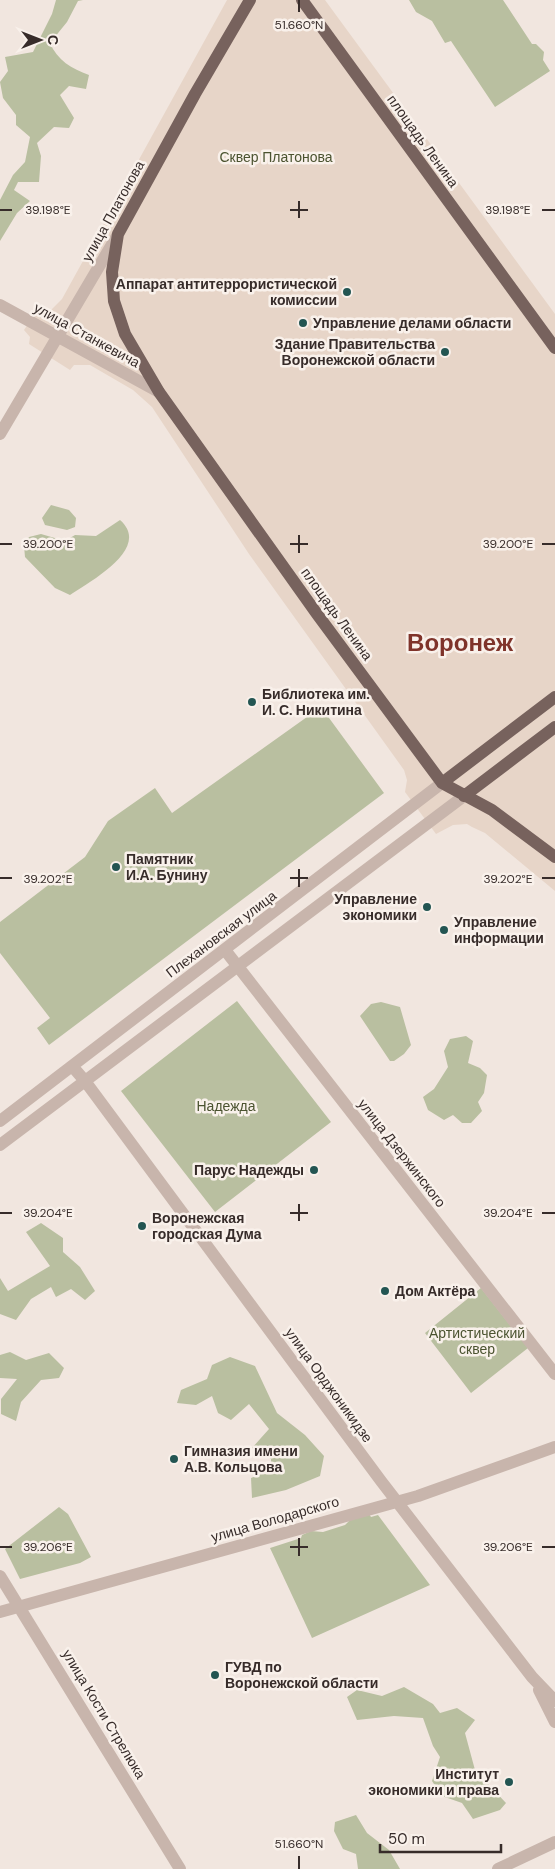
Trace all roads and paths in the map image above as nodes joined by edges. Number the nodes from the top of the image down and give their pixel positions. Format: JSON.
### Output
{"nodes":[{"id":1,"x":250,"y":0,"type":"edge"},
{"id":2,"x":302,"y":0,"type":"edge"},
{"id":3,"x":118,"y":234,"type":"junction"},
{"id":4,"x":0,"y":305,"type":"edge"},
{"id":5,"x":59,"y":337,"type":"junction"},
{"id":6,"x":555,"y":348,"type":"edge"},
{"id":7,"x":159,"y":392,"type":"junction"},
{"id":8,"x":0,"y":434,"type":"edge"},
{"id":9,"x":555,"y":697,"type":"edge"},
{"id":10,"x":555,"y":727,"type":"edge"},
{"id":11,"x":442,"y":783,"type":"junction"},
{"id":12,"x":464,"y":796,"type":"junction"},
{"id":13,"x":555,"y":857,"type":"edge"},
{"id":14,"x":225,"y":950,"type":"junction"},
{"id":15,"x":238,"y":966,"type":"junction"},
{"id":16,"x":72,"y":1066,"type":"junction"},
{"id":17,"x":86,"y":1081,"type":"junction"},
{"id":18,"x":0,"y":1121,"type":"edge"},
{"id":19,"x":0,"y":1145,"type":"edge"},
{"id":20,"x":555,"y":1374,"type":"edge"},
{"id":21,"x":555,"y":1447,"type":"edge"},
{"id":22,"x":398,"y":1500,"type":"junction"},
{"id":23,"x":0,"y":1576,"type":"edge"},
{"id":24,"x":19,"y":1607,"type":"junction"},
{"id":25,"x":0,"y":1612,"type":"edge"},
{"id":26,"x":532,"y":1677,"type":"junction"},
{"id":27,"x":555,"y":1701,"type":"edge"},
{"id":28,"x":555,"y":1722,"type":"edge"},
{"id":29,"x":555,"y":1842,"type":"edge"},
{"id":30,"x":180,"y":1869,"type":"edge"},
{"id":31,"x":498,"y":1869,"type":"edge"}],
"edges":[{"from":1,"to":3,"type":"main road","name":"улица Платонова"},
{"from":2,"to":6,"type":"main road","name":"площадь Ленина"},
{"from":3,"to":5,"type":"street","name":"улица Платонова"},
{"from":3,"to":7,"type":"main road","name":"площадь Ленина"},
{"from":4,"to":5,"type":"street","name":"улица Станкевича"},
{"from":5,"to":7,"type":"street","name":"улица Станкевича"},
{"from":5,"to":8,"type":"street","name":"улица Платонова"},
{"from":7,"to":11,"type":"main road","name":"площадь Ленина"},
{"from":9,"to":11,"type":"main road","name":"Плехановская улица"},
{"from":10,"to":12,"type":"main road"},
{"from":11,"to":12,"type":"main road","name":"площадь Ленина"},
{"from":11,"to":14,"type":"street","name":"Плехановская улица"},
{"from":12,"to":13,"type":"main road","name":"площадь Ленина"},
{"from":12,"to":15,"type":"street"},
{"from":14,"to":15,"type":"street","name":"улица Дзержинского"},
{"from":14,"to":16,"type":"street","name":"Плехановская улица"},
{"from":15,"to":17,"type":"street"},
{"from":15,"to":20,"type":"street","name":"улица Дзержинского"},
{"from":16,"to":17,"type":"street","name":"улица Орджоникидзе"},
{"from":16,"to":18,"type":"street","name":"Плехановская улица"},
{"from":17,"to":19,"type":"street"},
{"from":17,"to":22,"type":"street","name":"улица Орджоникидзе"},
{"from":21,"to":22,"type":"street","name":"улица Володарского"},
{"from":22,"to":24,"type":"street","name":"улица Володарского"},
{"from":22,"to":26,"type":"street","name":"улица Орджоникидзе"},
{"from":23,"to":24,"type":"street","name":"улица Кости Стрелюка"},
{"from":24,"to":25,"type":"street","name":"улица Володарского"},
{"from":24,"to":30,"type":"street","name":"улица Кости Стрелюка"},
{"from":26,"to":27,"type":"street","name":"улица Орджоникидзе"},
{"from":26,"to":28,"type":"street"},
{"from":29,"to":31,"type":"street"}]}
